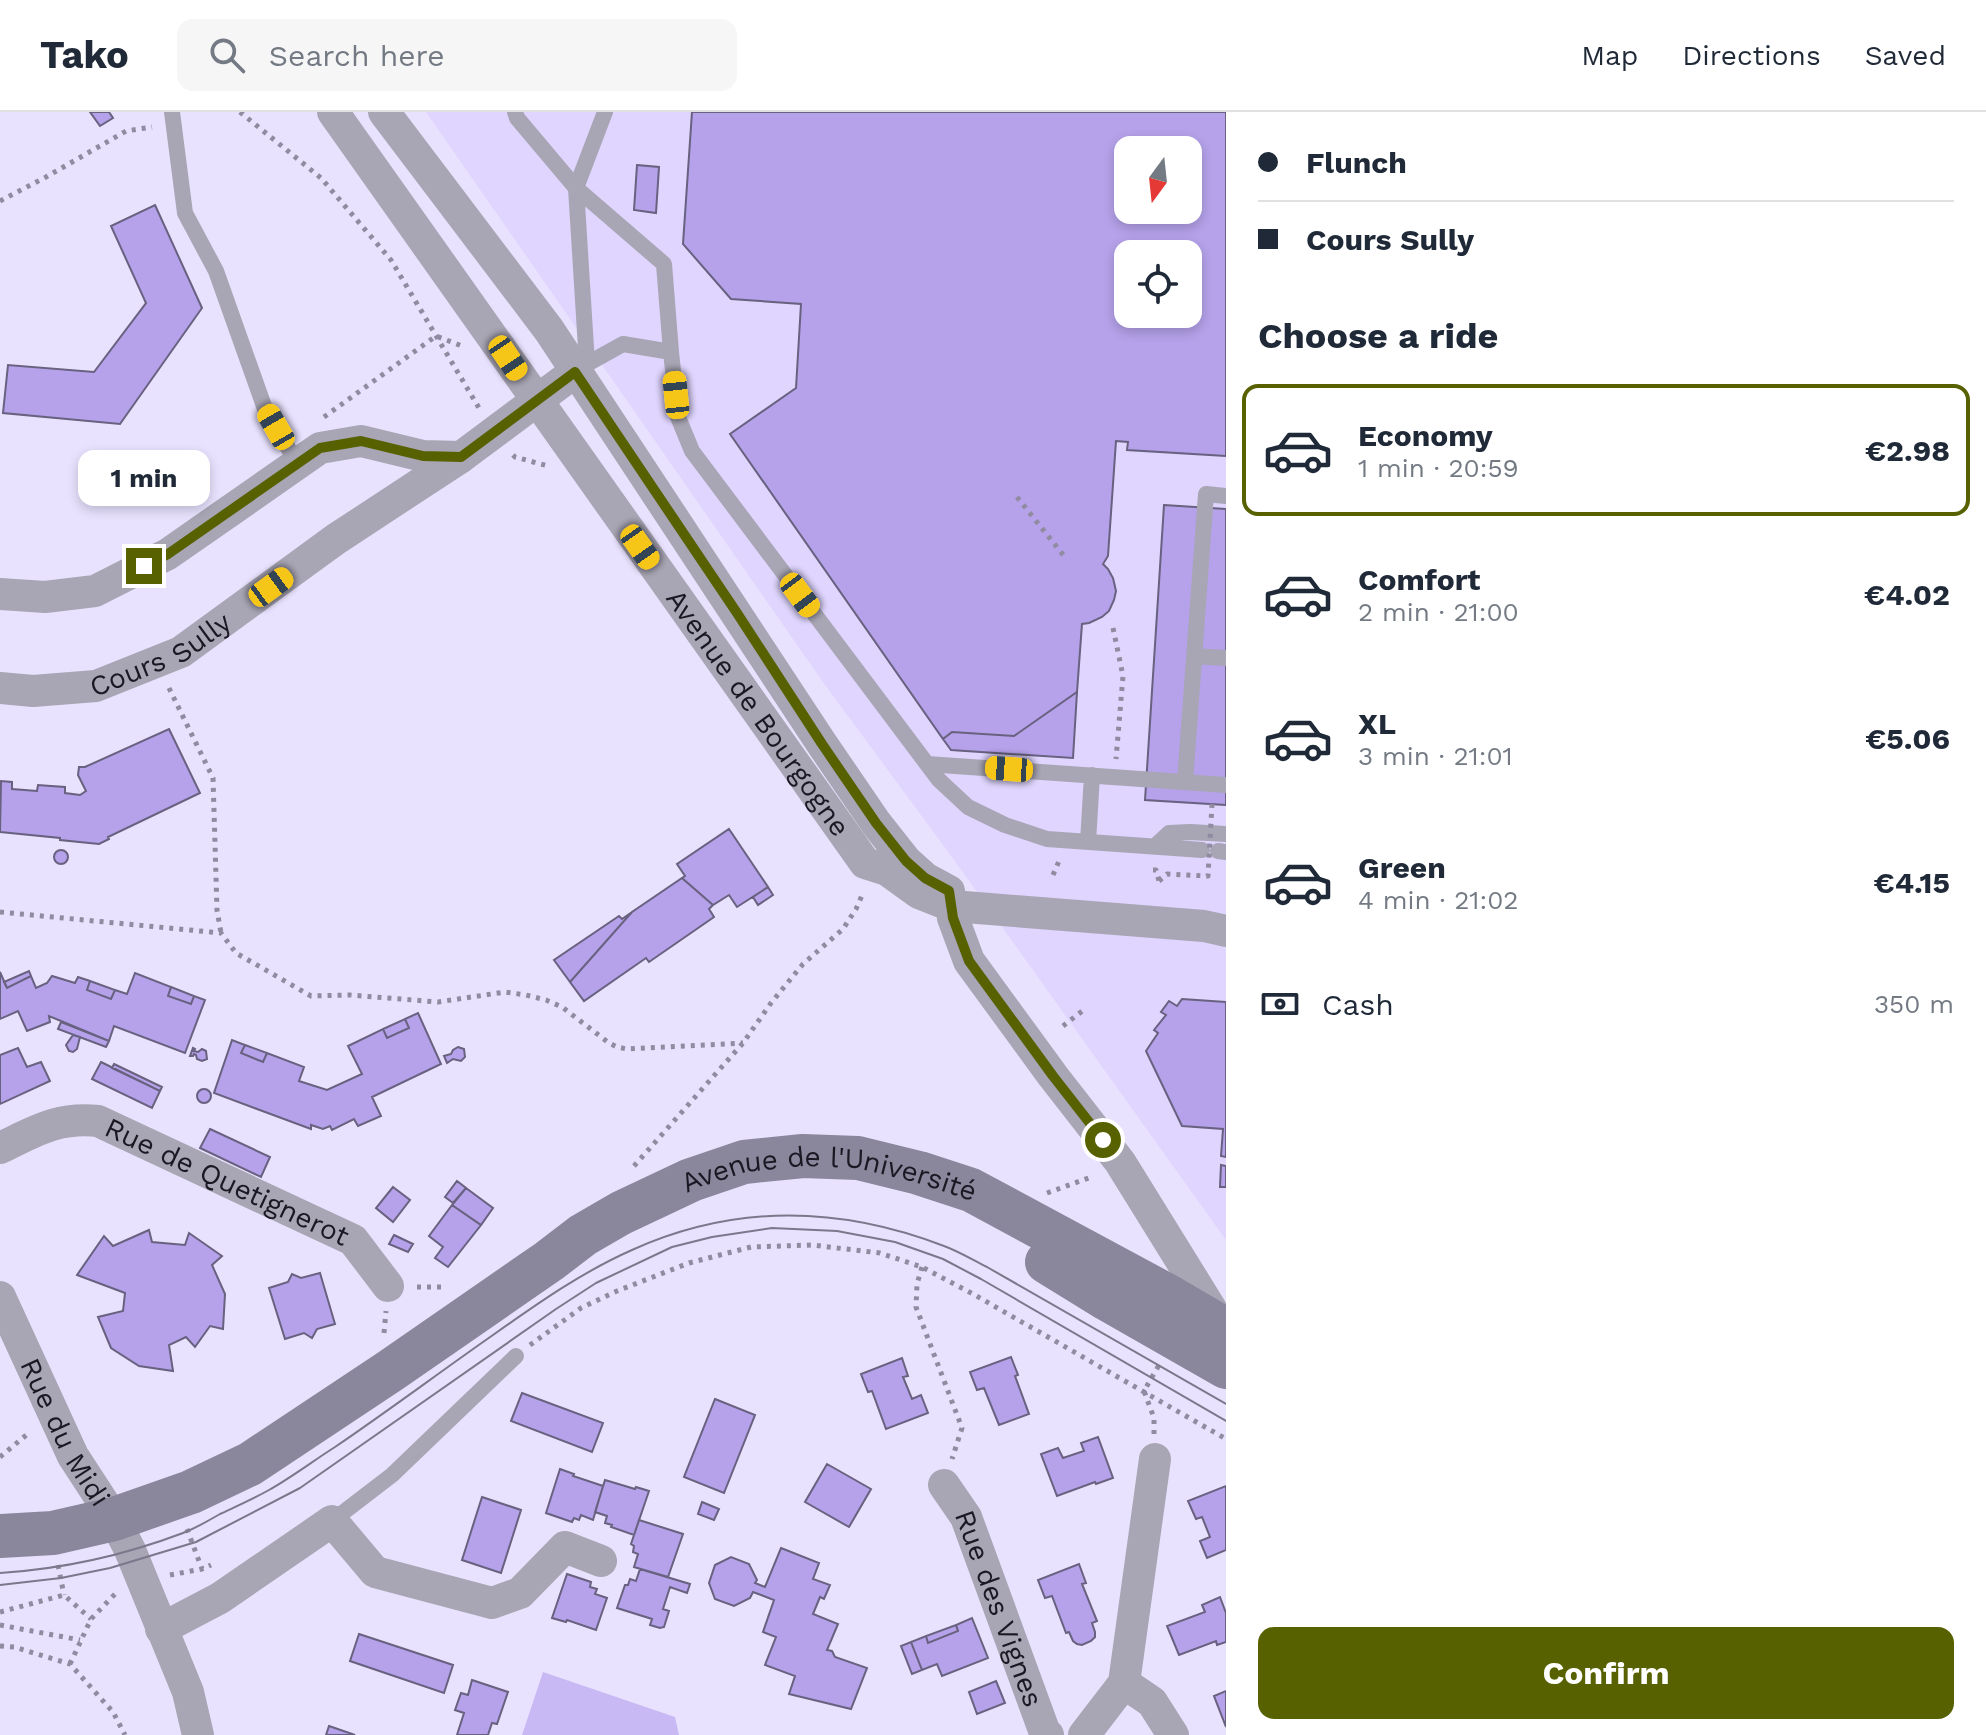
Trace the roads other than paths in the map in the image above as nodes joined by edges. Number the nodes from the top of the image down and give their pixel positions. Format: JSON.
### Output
{"nodes":[{"id":1,"x":333,"y":112,"type":"edge"},
{"id":2,"x":353,"y":112,"type":"edge"},
{"id":3,"x":384,"y":112,"type":"edge"},
{"id":4,"x":400,"y":112,"type":"edge"},
{"id":5,"x":515,"y":112,"type":"edge"},
{"id":6,"x":605,"y":112,"type":"edge"},
{"id":7,"x":172,"y":118,"type":"edge"},
{"id":8,"x":576,"y":188,"type":"junction"},
{"id":9,"x":671,"y":352,"type":"junction"},
{"id":10,"x":581,"y":368,"type":"junction"},
{"id":11,"x":542,"y":396,"type":"junction"},
{"id":12,"x":461,"y":457,"type":"junction"},
{"id":13,"x":297,"y":463,"type":"junction"},
{"id":14,"x":1226,"y":496,"type":"edge"},
{"id":15,"x":0,"y":594,"type":"edge"},
{"id":16,"x":1194,"y":656,"type":"junction"},
{"id":17,"x":1226,"y":658,"type":"edge"},
{"id":18,"x":0,"y":688,"type":"edge"},
{"id":19,"x":927,"y":764,"type":"junction"},
{"id":20,"x":1092,"y":775,"type":"junction"},
{"id":21,"x":1185,"y":782,"type":"junction"},
{"id":22,"x":1226,"y":785,"type":"edge"},
{"id":23,"x":1226,"y":834,"type":"edge"},
{"id":24,"x":1088,"y":842,"type":"junction"},
{"id":25,"x":1155,"y":846,"type":"junction"},
{"id":26,"x":1215,"y":851,"type":"edge"},
{"id":27,"x":950,"y":899,"type":"junction"},
{"id":28,"x":1226,"y":931,"type":"edge"},
{"id":29,"x":0,"y":1148,"type":"edge"},
{"id":30,"x":388,"y":1286,"type":"road end"},
{"id":31,"x":0,"y":1297,"type":"edge"},
{"id":32,"x":1225,"y":1342,"type":"edge"},
{"id":33,"x":516,"y":1356,"type":"road end"},
{"id":34,"x":1155,"y":1459,"type":"road end"},
{"id":35,"x":944,"y":1485,"type":"dead end"},
{"id":36,"x":114,"y":1519,"type":"junction"},
{"id":37,"x":332,"y":1521,"type":"junction"},
{"id":38,"x":0,"y":1536,"type":"edge"},
{"id":39,"x":601,"y":1561,"type":"dead end"},
{"id":40,"x":161,"y":1629,"type":"junction"},
{"id":41,"x":1124,"y":1683,"type":"junction"},
{"id":42,"x":198,"y":1735,"type":"edge"},
{"id":43,"x":1048,"y":1735,"type":"edge"},
{"id":44,"x":1084,"y":1735,"type":"edge"},
{"id":45,"x":1173,"y":1735,"type":"edge"}],
"edges":[{"from":1,"to":11,"type":"street","name":"Avenue de Bourgogne"},
{"from":2,"to":11,"type":"street","name":"Avenue de Bourgogne"},
{"from":3,"to":10,"type":"street","name":"Avenue de Bourgogne"},
{"from":4,"to":10,"type":"street","name":"Avenue de Bourgogne"},
{"from":5,"to":8,"type":"lane"},
{"from":6,"to":8,"type":"lane"},
{"from":7,"to":13,"type":"lane"},
{"from":8,"to":9,"type":"lane"},
{"from":8,"to":10,"type":"lane"},
{"from":9,"to":10,"type":"lane"},
{"from":9,"to":19,"type":"lane"},
{"from":10,"to":11,"type":"street","name":"Cours Sully"},
{"from":10,"to":27,"type":"street","name":"Avenue de Bourgogne"},
{"from":11,"to":12,"type":"street","name":"Cours Sully"},
{"from":11,"to":27,"type":"street","name":"Avenue de Bourgogne"},
{"from":12,"to":13,"type":"street"},
{"from":12,"to":18,"type":"street","name":"Cours Sully"},
{"from":13,"to":15,"type":"street"},
{"from":14,"to":16,"type":"lane"},
{"from":16,"to":17,"type":"lane"},
{"from":16,"to":21,"type":"lane"},
{"from":19,"to":20,"type":"lane"},
{"from":19,"to":24,"type":"lane"},
{"from":20,"to":21,"type":"lane"},
{"from":20,"to":24,"type":"lane"},
{"from":21,"to":22,"type":"lane"},
{"from":23,"to":25,"type":"lane"},
{"from":24,"to":25,"type":"lane"},
{"from":25,"to":26,"type":"lane"},
{"from":27,"to":28,"type":"street","name":"Avenue de Bourgogne"},
{"from":27,"to":32,"type":"street"},
{"from":29,"to":30,"type":"street","name":"Rue de Quetignerot"},
{"from":31,"to":36,"type":"street","name":"Rue du Midi"},
{"from":32,"to":36,"type":"main road","name":"Avenue de l'Université"},
{"from":33,"to":37,"type":"lane"},
{"from":34,"to":41,"type":"street"},
{"from":35,"to":43,"type":"street","name":"Rue des Vignes"},
{"from":36,"to":38,"type":"main road"},
{"from":36,"to":40,"type":"street","name":"Rue du Midi"},
{"from":37,"to":39,"type":"street"},
{"from":37,"to":40,"type":"street"},
{"from":40,"to":42,"type":"street","name":"Rue du Midi"},
{"from":41,"to":44,"type":"street"},
{"from":41,"to":45,"type":"street"}]}
